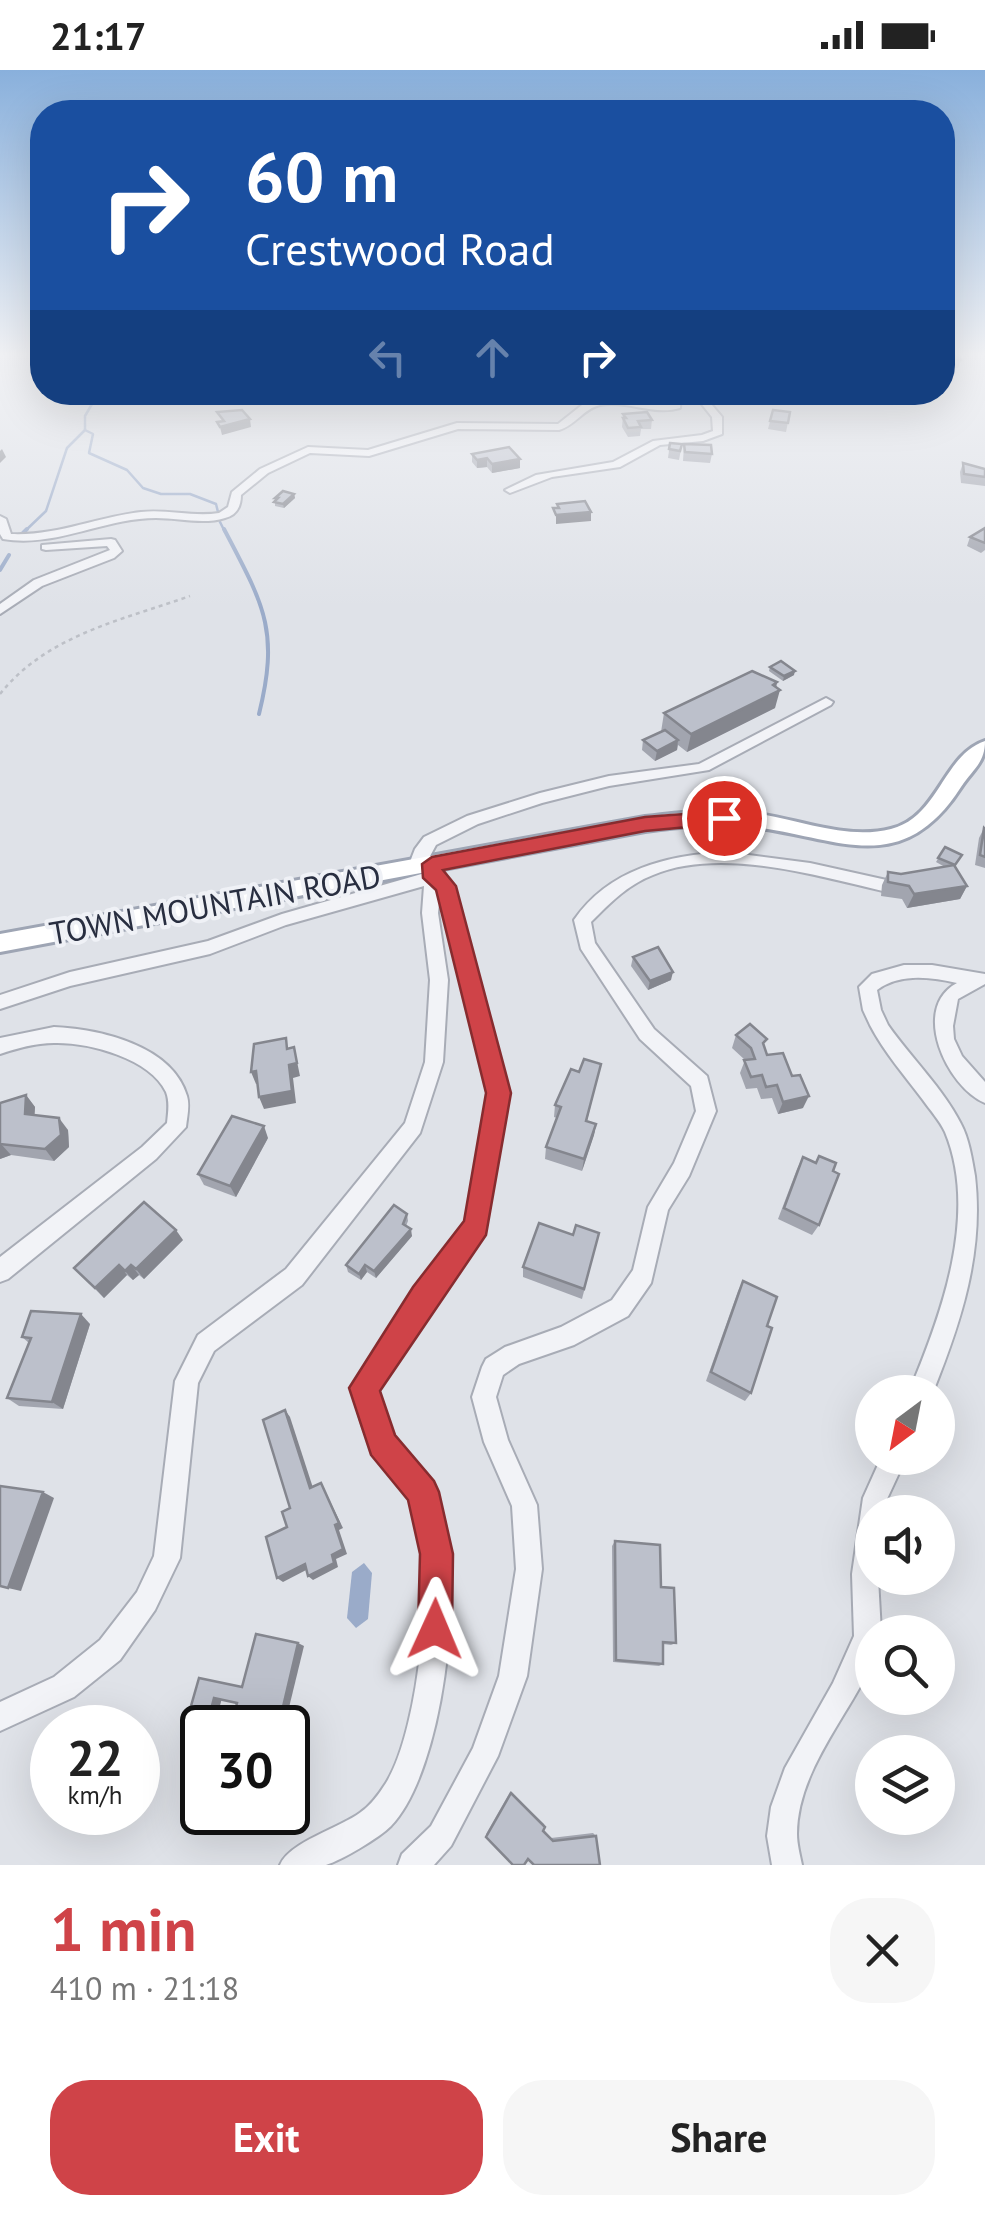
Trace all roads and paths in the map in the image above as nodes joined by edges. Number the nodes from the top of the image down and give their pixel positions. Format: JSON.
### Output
{"nodes":[{"id":1,"x":416,"y":439,"type":"edge"},
{"id":2,"x":701,"y":439,"type":"edge"},
{"id":3,"x":510,"y":490,"type":"dead end"},
{"id":4,"x":0,"y":519,"type":"edge"},
{"id":5,"x":7,"y":537,"type":"junction"},
{"id":6,"x":190,"y":596,"type":"dead end"},
{"id":7,"x":0,"y":610,"type":"edge"},
{"id":8,"x":0,"y":694,"type":"edge"},
{"id":9,"x":826,"y":702,"type":"dead end"},
{"id":10,"x":985,"y":748,"type":"edge"},
{"id":11,"x":427,"y":870,"type":"junction"},
{"id":12,"x":891,"y":886,"type":"edge"},
{"id":13,"x":0,"y":944,"type":"edge"},
{"id":14,"x":979,"y":979,"type":"edge"},
{"id":15,"x":0,"y":1002,"type":"edge"},
{"id":16,"x":0,"y":1046,"type":"edge"},
{"id":17,"x":985,"y":1095,"type":"edge"},
{"id":18,"x":0,"y":1270,"type":"edge"},
{"id":19,"x":928,"y":1375,"type":"edge"},
{"id":20,"x":866,"y":1595,"type":"edge"},
{"id":21,"x":0,"y":1716,"type":"edge"},
{"id":22,"x":296,"y":1865,"type":"edge"},
{"id":23,"x":412,"y":1865,"type":"edge"},
{"id":24,"x":787,"y":1865,"type":"edge"}],
"edges":[{"from":1,"to":5,"type":"street"},
{"from":2,"to":3,"type":"street"},
{"from":4,"to":5,"type":"street"},
{"from":5,"to":7,"type":"street"},
{"from":6,"to":8,"type":"path"},
{"from":9,"to":11,"type":"street"},
{"from":10,"to":11,"type":"main road","name":"TOWN MOUNTAIN ROAD"},
{"from":11,"to":13,"type":"main road","name":"TOWN MOUNTAIN ROAD"},
{"from":11,"to":15,"type":"street"},
{"from":11,"to":21,"type":"street"},
{"from":11,"to":22,"type":"street"},
{"from":12,"to":23,"type":"street"},
{"from":14,"to":17,"type":"street"},
{"from":14,"to":19,"type":"street"},
{"from":16,"to":18,"type":"street"},
{"from":20,"to":24,"type":"street"}]}
